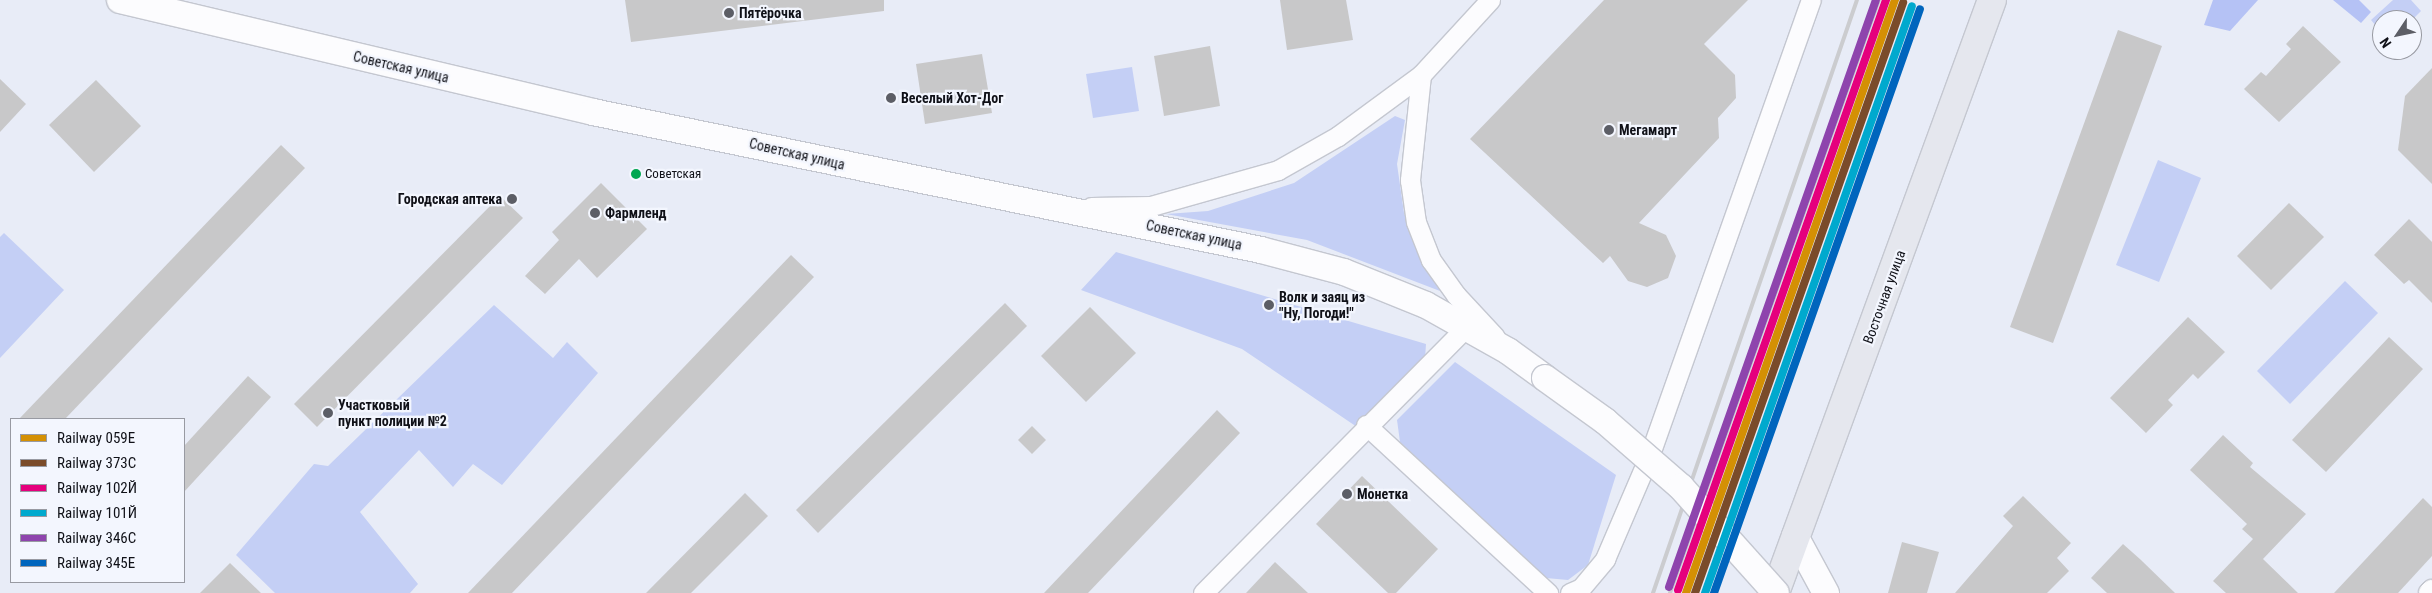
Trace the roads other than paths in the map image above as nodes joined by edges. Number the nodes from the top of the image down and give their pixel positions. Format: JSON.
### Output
{"nodes":[{"id":1,"x":120,"y":0,"type":"edge"},
{"id":2,"x":1490,"y":0,"type":"edge"},
{"id":3,"x":1811,"y":0,"type":"edge"},
{"id":4,"x":1992,"y":0,"type":"edge"},
{"id":5,"x":1421,"y":75,"type":"junction"},
{"id":6,"x":1065,"y":206,"type":"junction"},
{"id":7,"x":1466,"y":327,"type":"junction"},
{"id":8,"x":1508,"y":351,"type":"junction"},
{"id":9,"x":1366,"y":425,"type":"junction"},
{"id":10,"x":1795,"y":536,"type":"junction"},
{"id":11,"x":1203,"y":593,"type":"edge"},
{"id":12,"x":1548,"y":593,"type":"edge"},
{"id":13,"x":1570,"y":593,"type":"edge"},
{"id":14,"x":1775,"y":593,"type":"edge"},
{"id":15,"x":1826,"y":593,"type":"edge"}],
"edges":[{"from":1,"to":6,"type":"main road","name":"Советская улица"},
{"from":2,"to":5,"type":"street"},
{"from":3,"to":13,"type":"street"},
{"from":4,"to":10,"type":"main road","name":"Восточная улица"},
{"from":5,"to":6,"type":"street"},
{"from":5,"to":8,"type":"street"},
{"from":6,"to":7,"type":"main road","name":"Советская улица"},
{"from":7,"to":8,"type":"main road","name":"Советская улица"},
{"from":7,"to":9,"type":"street"},
{"from":8,"to":14,"type":"main road","name":"Советская улица","bridge":true},
{"from":9,"to":11,"type":"street"},
{"from":9,"to":12,"type":"street"},
{"from":10,"to":14,"type":"main road","name":"Восточная улица"},
{"from":10,"to":15,"type":"main road"}]}
